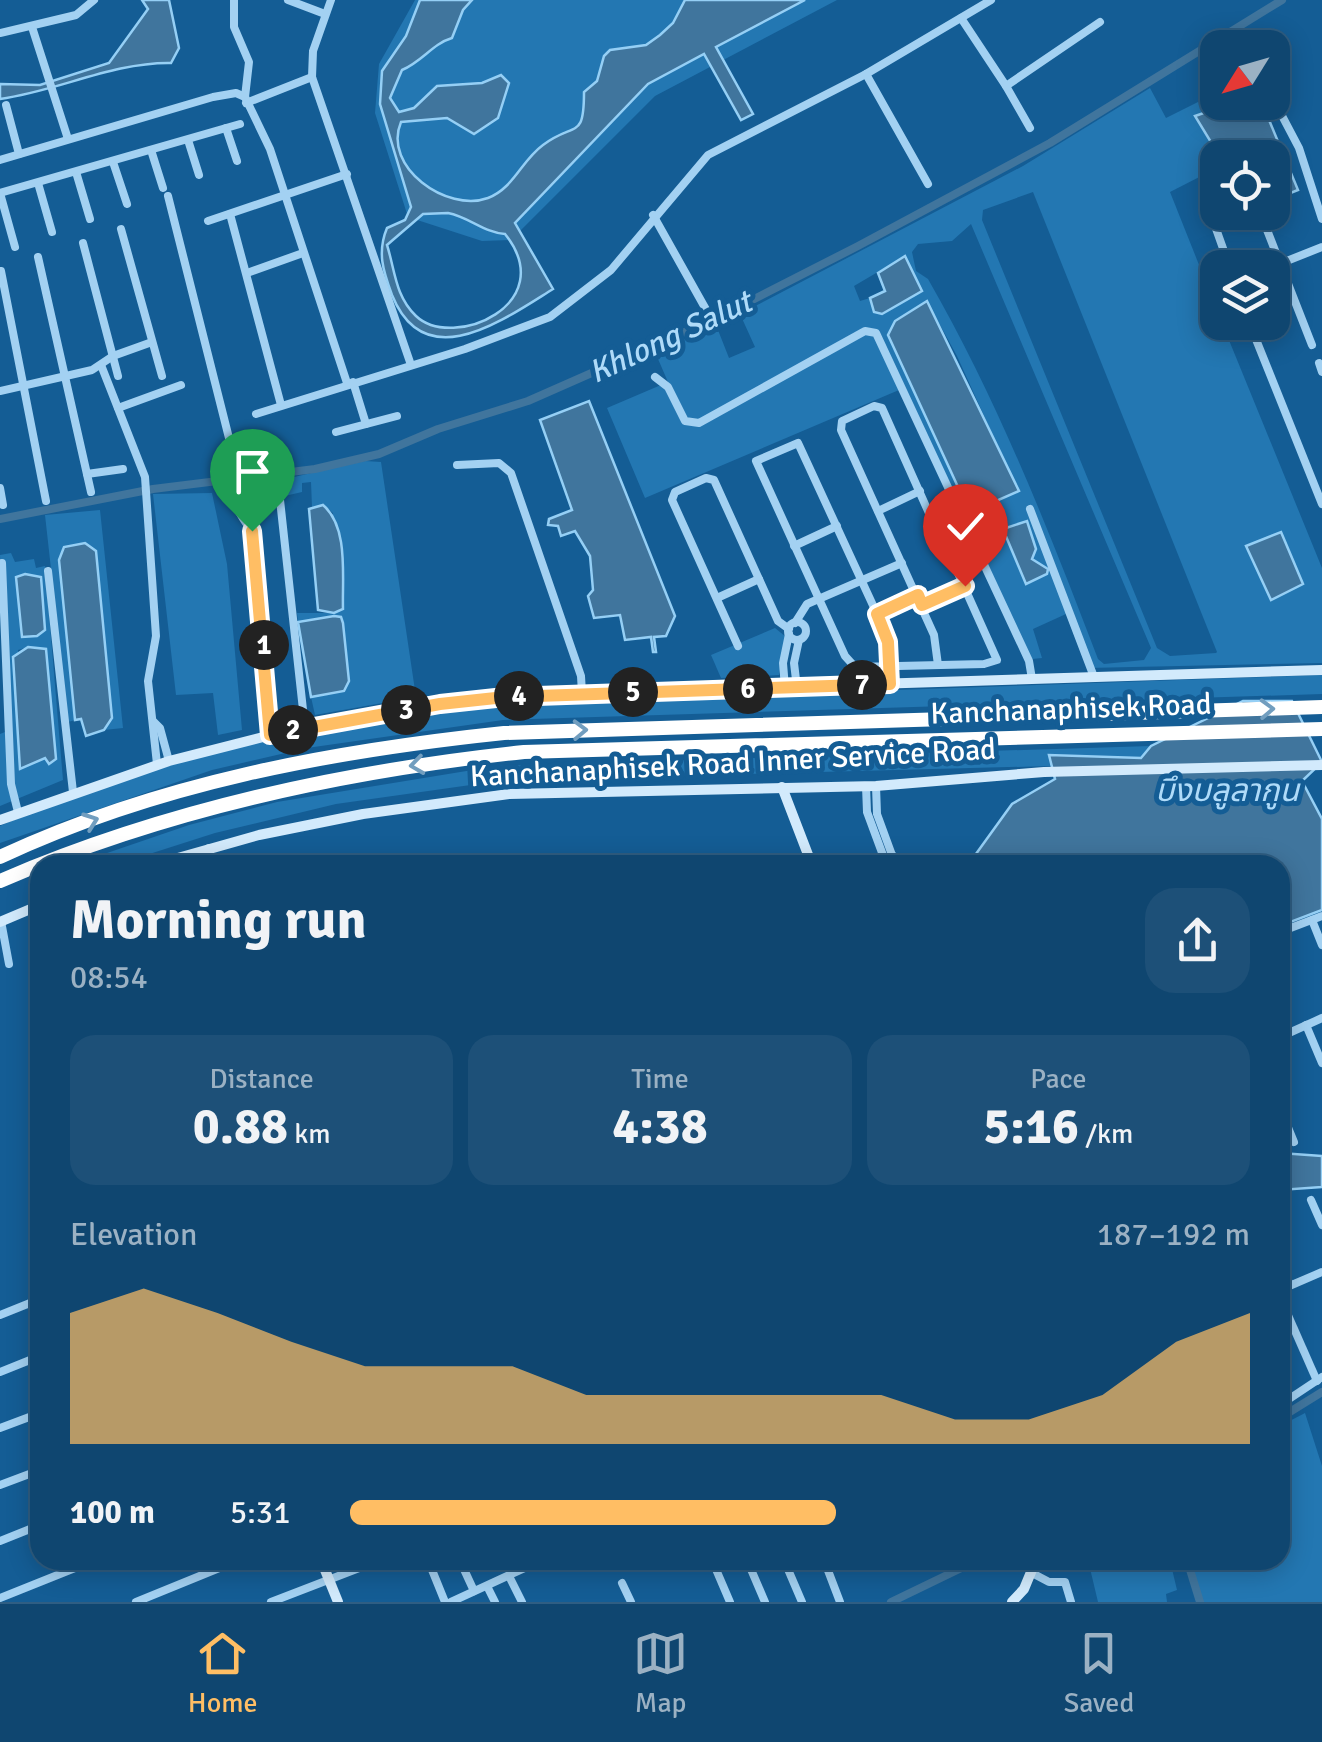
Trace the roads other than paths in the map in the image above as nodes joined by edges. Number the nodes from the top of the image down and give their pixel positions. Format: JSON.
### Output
{"nodes":[{"id":1,"x":94,"y":0,"type":"edge"},
{"id":2,"x":234,"y":0,"type":"edge"},
{"id":3,"x":288,"y":0,"type":"edge"},
{"id":4,"x":331,"y":0,"type":"edge"},
{"id":5,"x":991,"y":0,"type":"edge"},
{"id":6,"x":326,"y":14,"type":"junction"},
{"id":7,"x":961,"y":18,"type":"junction"},
{"id":8,"x":1100,"y":22,"type":"dead end"},
{"id":9,"x":32,"y":26,"type":"junction"},
{"id":10,"x":0,"y":33,"type":"edge"},
{"id":11,"x":866,"y":74,"type":"junction"},
{"id":12,"x":312,"y":78,"type":"junction"},
{"id":13,"x":1006,"y":86,"type":"junction"},
{"id":14,"x":245,"y":100,"type":"junction"},
{"id":15,"x":6,"y":105,"type":"dead end"},
{"id":16,"x":1284,"y":120,"type":"edge"},
{"id":17,"x":240,"y":124,"type":"dead end"},
{"id":18,"x":226,"y":128,"type":"junction"},
{"id":19,"x":1030,"y":128,"type":"dead end"},
{"id":20,"x":68,"y":138,"type":"junction"},
{"id":21,"x":188,"y":140,"type":"junction"},
{"id":22,"x":152,"y":150,"type":"junction"},
{"id":23,"x":19,"y":154,"type":"junction"},
{"id":24,"x":0,"y":160,"type":"edge"},
{"id":25,"x":237,"y":161,"type":"dead end"},
{"id":26,"x":114,"y":162,"type":"junction"},
{"id":27,"x":76,"y":172,"type":"junction"},
{"id":28,"x":347,"y":174,"type":"junction"},
{"id":29,"x":199,"y":175,"type":"dead end"},
{"id":30,"x":38,"y":183,"type":"junction"},
{"id":31,"x":928,"y":184,"type":"dead end"},
{"id":32,"x":283,"y":194,"type":"junction"},
{"id":33,"x":127,"y":204,"type":"dead end"},
{"id":34,"x":1321,"y":212,"type":"edge"},
{"id":35,"x":230,"y":214,"type":"junction"},
{"id":36,"x":653,"y":215,"type":"junction"},
{"id":37,"x":90,"y":218,"type":"dead end"},
{"id":38,"x":208,"y":221,"type":"dead end"},
{"id":39,"x":121,"y":229,"type":"dead end"},
{"id":40,"x":52,"y":232,"type":"dead end"},
{"id":41,"x":83,"y":243,"type":"dead end"},
{"id":42,"x":15,"y":247,"type":"dead end"},
{"id":43,"x":1322,"y":247,"type":"edge"},
{"id":44,"x":303,"y":254,"type":"junction"},
{"id":45,"x":38,"y":257,"type":"dead end"},
{"id":46,"x":1290,"y":260,"type":"edge"},
{"id":47,"x":1,"y":270,"type":"edge"},
{"id":48,"x":247,"y":273,"type":"junction"},
{"id":49,"x":1290,"y":291,"type":"edge"},
{"id":50,"x":708,"y":313,"type":"dead end"},
{"id":51,"x":1257,"y":340,"type":"edge"},
{"id":52,"x":152,"y":342,"type":"junction"},
{"id":53,"x":1312,"y":344,"type":"dead end"},
{"id":54,"x":113,"y":356,"type":"junction"},
{"id":55,"x":101,"y":365,"type":"junction"},
{"id":56,"x":412,"y":365,"type":"junction"},
{"id":57,"x":118,"y":376,"type":"dead end"},
{"id":58,"x":162,"y":376,"type":"dead end"},
{"id":59,"x":655,"y":378,"type":"dead end"},
{"id":60,"x":66,"y":379,"type":"junction"},
{"id":61,"x":350,"y":382,"type":"junction"},
{"id":62,"x":180,"y":385,"type":"dead end"},
{"id":63,"x":26,"y":386,"type":"junction"},
{"id":64,"x":0,"y":391,"type":"edge"},
{"id":65,"x":281,"y":405,"type":"junction"},
{"id":66,"x":118,"y":408,"type":"junction"},
{"id":67,"x":256,"y":414,"type":"dead end"},
{"id":68,"x":396,"y":416,"type":"dead end"},
{"id":69,"x":366,"y":424,"type":"junction"},
{"id":70,"x":336,"y":432,"type":"dead end"},
{"id":71,"x":457,"y":465,"type":"dead end"},
{"id":72,"x":122,"y":469,"type":"dead end"},
{"id":73,"x":87,"y":474,"type":"junction"},
{"id":74,"x":1318,"y":487,"type":"edge"},
{"id":75,"x":0,"y":488,"type":"edge"},
{"id":76,"x":920,"y":491,"type":"junction"},
{"id":77,"x":91,"y":492,"type":"dead end"},
{"id":78,"x":280,"y":500,"type":"dead end"},
{"id":79,"x":46,"y":501,"type":"dead end"},
{"id":80,"x":3,"y":504,"type":"dead end"},
{"id":81,"x":1322,"y":504,"type":"edge"},
{"id":82,"x":1030,"y":509,"type":"dead end"},
{"id":83,"x":878,"y":510,"type":"junction"},
{"id":84,"x":837,"y":526,"type":"junction"},
{"id":85,"x":941,"y":540,"type":"dead end"},
{"id":86,"x":794,"y":546,"type":"junction"},
{"id":87,"x":950,"y":553,"type":"dead end"},
{"id":88,"x":2,"y":563,"type":"edge"},
{"id":89,"x":902,"y":563,"type":"junction"},
{"id":90,"x":48,"y":572,"type":"dead end"},
{"id":91,"x":760,"y":580,"type":"junction"},
{"id":92,"x":862,"y":581,"type":"junction"},
{"id":93,"x":965,"y":586,"type":"junction"},
{"id":94,"x":918,"y":595,"type":"junction"},
{"id":95,"x":717,"y":598,"type":"junction"},
{"id":96,"x":819,"y":600,"type":"junction"},
{"id":97,"x":922,"y":605,"type":"junction"},
{"id":98,"x":877,"y":614,"type":"junction"},
{"id":99,"x":805,"y":626,"type":"junction"},
{"id":100,"x":791,"y":629,"type":"junction"},
{"id":101,"x":799,"y":640,"type":"junction"},
{"id":102,"x":738,"y":646,"type":"dead end"},
{"id":103,"x":938,"y":665,"type":"junction"},
{"id":104,"x":890,"y":666,"type":"junction"},
{"id":105,"x":1322,"y":670,"type":"edge"},
{"id":106,"x":1094,"y":677,"type":"junction"},
{"id":107,"x":1032,"y":679,"type":"junction"},
{"id":108,"x":890,"y":684,"type":"junction"},
{"id":109,"x":791,"y":688,"type":"junction"},
{"id":110,"x":582,"y":693,"type":"junction"},
{"id":111,"x":1322,"y":707,"type":"edge"},
{"id":112,"x":304,"y":728,"type":"junction"},
{"id":113,"x":1322,"y":729,"type":"edge"},
{"id":114,"x":270,"y":735,"type":"junction"},
{"id":115,"x":163,"y":762,"type":"junction"},
{"id":116,"x":1322,"y":765,"type":"edge"},
{"id":117,"x":871,"y":786,"type":"junction"},
{"id":118,"x":782,"y":787,"type":"junction"},
{"id":119,"x":73,"y":792,"type":"junction"},
{"id":120,"x":18,"y":812,"type":"junction"},
{"id":121,"x":0,"y":820,"type":"edge"},
{"id":122,"x":208,"y":848,"type":"junction"},
{"id":123,"x":61,"y":855,"type":"edge"},
{"id":124,"x":189,"y":855,"type":"edge"},
{"id":125,"x":209,"y":855,"type":"edge"},
{"id":126,"x":808,"y":855,"type":"edge"},
{"id":127,"x":885,"y":855,"type":"edge"},
{"id":128,"x":0,"y":857,"type":"edge"},
{"id":129,"x":30,"y":868,"type":"edge"},
{"id":130,"x":0,"y":881,"type":"edge"},
{"id":131,"x":30,"y":908,"type":"edge"},
{"id":132,"x":1322,"y":916,"type":"edge"},
{"id":133,"x":1312,"y":920,"type":"junction"},
{"id":134,"x":1,"y":921,"type":"edge"},
{"id":135,"x":1290,"y":928,"type":"edge"},
{"id":136,"x":1322,"y":945,"type":"edge"},
{"id":137,"x":9,"y":964,"type":"dead end"},
{"id":138,"x":1322,"y":1018,"type":"edge"},
{"id":139,"x":1306,"y":1025,"type":"junction"},
{"id":140,"x":1290,"y":1032,"type":"edge"},
{"id":141,"x":1322,"y":1063,"type":"edge"},
{"id":142,"x":1290,"y":1132,"type":"edge"},
{"id":143,"x":1294,"y":1142,"type":"dead end"},
{"id":144,"x":1311,"y":1200,"type":"dead end"},
{"id":145,"x":1322,"y":1226,"type":"edge"},
{"id":146,"x":1322,"y":1273,"type":"edge"},
{"id":147,"x":1290,"y":1285,"type":"edge"},
{"id":148,"x":30,"y":1303,"type":"edge"},
{"id":149,"x":1290,"y":1314,"type":"edge"},
{"id":150,"x":0,"y":1315,"type":"edge"},
{"id":151,"x":30,"y":1360,"type":"edge"},
{"id":152,"x":0,"y":1372,"type":"edge"},
{"id":153,"x":1320,"y":1379,"type":"edge"},
{"id":154,"x":1290,"y":1398,"type":"edge"},
{"id":155,"x":30,"y":1417,"type":"edge"},
{"id":156,"x":0,"y":1428,"type":"edge"},
{"id":157,"x":30,"y":1474,"type":"edge"},
{"id":158,"x":0,"y":1485,"type":"edge"},
{"id":159,"x":30,"y":1528,"type":"edge"},
{"id":160,"x":0,"y":1540,"type":"edge"},
{"id":161,"x":70,"y":1570,"type":"edge"},
{"id":162,"x":215,"y":1570,"type":"edge"},
{"id":163,"x":326,"y":1570,"type":"edge"},
{"id":164,"x":353,"y":1570,"type":"edge"},
{"id":165,"x":433,"y":1570,"type":"edge"},
{"id":166,"x":465,"y":1570,"type":"edge"},
{"id":167,"x":521,"y":1570,"type":"edge"},
{"id":168,"x":716,"y":1570,"type":"edge"},
{"id":169,"x":751,"y":1570,"type":"edge"},
{"id":170,"x":788,"y":1570,"type":"edge"},
{"id":171,"x":828,"y":1570,"type":"edge"},
{"id":172,"x":1033,"y":1570,"type":"edge"},
{"id":173,"x":1032,"y":1573,"type":"junction"},
{"id":174,"x":509,"y":1576,"type":"junction"},
{"id":175,"x":329,"y":1579,"type":"junction"},
{"id":176,"x":622,"y":1583,"type":"dead end"},
{"id":177,"x":487,"y":1586,"type":"junction"},
{"id":178,"x":474,"y":1591,"type":"junction"},
{"id":179,"x":0,"y":1598,"type":"edge"},
{"id":180,"x":136,"y":1602,"type":"edge"},
{"id":181,"x":271,"y":1602,"type":"edge"},
{"id":182,"x":338,"y":1602,"type":"edge"},
{"id":183,"x":448,"y":1602,"type":"edge"},
{"id":184,"x":495,"y":1602,"type":"edge"},
{"id":185,"x":522,"y":1602,"type":"edge"},
{"id":186,"x":631,"y":1602,"type":"edge"},
{"id":187,"x":730,"y":1602,"type":"edge"},
{"id":188,"x":765,"y":1602,"type":"edge"},
{"id":189,"x":802,"y":1602,"type":"edge"},
{"id":190,"x":840,"y":1602,"type":"edge"},
{"id":191,"x":1012,"y":1602,"type":"edge"},
{"id":192,"x":1071,"y":1602,"type":"edge"}],
"edges":[{"from":1,"to":9,"type":"street"},
{"from":2,"to":14,"type":"street"},
{"from":3,"to":6,"type":"street"},
{"from":4,"to":6,"type":"street"},
{"from":5,"to":7,"type":"street"},
{"from":6,"to":12,"type":"street"},
{"from":7,"to":11,"type":"street"},
{"from":7,"to":13,"type":"street"},
{"from":8,"to":13,"type":"street"},
{"from":9,"to":10,"type":"street"},
{"from":9,"to":20,"type":"street"},
{"from":11,"to":31,"type":"street"},
{"from":11,"to":36,"type":"street"},
{"from":12,"to":14,"type":"street"},
{"from":12,"to":28,"type":"street"},
{"from":13,"to":19,"type":"street"},
{"from":14,"to":20,"type":"street"},
{"from":14,"to":32,"type":"street"},
{"from":15,"to":23,"type":"street"},
{"from":16,"to":34,"type":"street"},
{"from":17,"to":18,"type":"street"},
{"from":18,"to":21,"type":"street"},
{"from":18,"to":25,"type":"street"},
{"from":20,"to":23,"type":"street"},
{"from":21,"to":22,"type":"street"},
{"from":21,"to":29,"type":"street"},
{"from":22,"to":26,"type":"street"},
{"from":22,"to":114,"type":"street"},
{"from":23,"to":24,"type":"street"},
{"from":26,"to":27,"type":"street"},
{"from":26,"to":33,"type":"street"},
{"from":27,"to":30,"type":"street"},
{"from":27,"to":37,"type":"street"},
{"from":28,"to":32,"type":"street"},
{"from":28,"to":56,"type":"street"},
{"from":30,"to":40,"type":"street"},
{"from":30,"to":42,"type":"street"},
{"from":32,"to":35,"type":"street"},
{"from":32,"to":44,"type":"street"},
{"from":35,"to":38,"type":"street"},
{"from":35,"to":48,"type":"street"},
{"from":36,"to":50,"type":"street"},
{"from":36,"to":56,"type":"street"},
{"from":39,"to":52,"type":"street"},
{"from":41,"to":54,"type":"street"},
{"from":43,"to":46,"type":"street"},
{"from":44,"to":48,"type":"street"},
{"from":44,"to":61,"type":"street"},
{"from":45,"to":60,"type":"street"},
{"from":47,"to":63,"type":"street"},
{"from":48,"to":65,"type":"street"},
{"from":49,"to":53,"type":"street"},
{"from":51,"to":74,"type":"street"},
{"from":52,"to":54,"type":"street"},
{"from":52,"to":58,"type":"street"},
{"from":54,"to":55,"type":"street"},
{"from":54,"to":57,"type":"street"},
{"from":55,"to":60,"type":"street"},
{"from":55,"to":66,"type":"street"},
{"from":56,"to":61,"type":"street"},
{"from":59,"to":107,"type":"street"},
{"from":60,"to":63,"type":"street"},
{"from":60,"to":73,"type":"street"},
{"from":61,"to":65,"type":"street"},
{"from":61,"to":69,"type":"street"},
{"from":62,"to":66,"type":"street"},
{"from":63,"to":64,"type":"street"},
{"from":63,"to":79,"type":"street"},
{"from":65,"to":67,"type":"street"},
{"from":66,"to":115,"type":"street"},
{"from":68,"to":69,"type":"street"},
{"from":69,"to":70,"type":"street"},
{"from":71,"to":110,"type":"street"},
{"from":72,"to":73,"type":"street"},
{"from":73,"to":77,"type":"street"},
{"from":74,"to":81,"type":"street"},
{"from":75,"to":80,"type":"street"},
{"from":76,"to":83,"type":"street"},
{"from":76,"to":83,"type":"street"},
{"from":76,"to":85,"type":"street"},
{"from":78,"to":112,"type":"street"},
{"from":82,"to":106,"type":"street"},
{"from":83,"to":89,"type":"street"},
{"from":84,"to":86,"type":"street"},
{"from":84,"to":86,"type":"street"},
{"from":84,"to":92,"type":"street"},
{"from":86,"to":96,"type":"street"},
{"from":87,"to":93,"type":"street"},
{"from":88,"to":120,"type":"street"},
{"from":89,"to":92,"type":"street"},
{"from":89,"to":94,"type":"street"},
{"from":90,"to":119,"type":"street"},
{"from":91,"to":95,"type":"street"},
{"from":91,"to":95,"type":"street"},
{"from":91,"to":100,"type":"street"},
{"from":92,"to":96,"type":"street"},
{"from":92,"to":98,"type":"street"},
{"from":93,"to":97,"type":"street"},
{"from":93,"to":103,"type":"street"},
{"from":94,"to":97,"type":"street"},
{"from":94,"to":98,"type":"street"},
{"from":95,"to":102,"type":"street"},
{"from":96,"to":99,"type":"street"},
{"from":96,"to":100,"type":"street"},
{"from":96,"to":104,"type":"street"},
{"from":97,"to":103,"type":"street"},
{"from":98,"to":104,"type":"street"},
{"from":99,"to":100,"type":"street"},
{"from":99,"to":101,"type":"street"},
{"from":100,"to":101,"type":"street"},
{"from":100,"to":109,"type":"street"},
{"from":101,"to":109,"type":"street"},
{"from":103,"to":104,"type":"street"},
{"from":104,"to":108,"type":"street"},
{"from":105,"to":106,"type":"main road"},
{"from":106,"to":107,"type":"main road"},
{"from":107,"to":108,"type":"main road"},
{"from":108,"to":109,"type":"main road"},
{"from":109,"to":110,"type":"main road"},
{"from":110,"to":112,"type":"main road"},
{"from":128,"to":111,"type":"highway","name":"Kanchanaphisek Road","one_way":true},
{"from":112,"to":114,"type":"main road"},
{"from":113,"to":123,"type":"highway","name":"Kanchanaphisek Road","one_way":true},
{"from":114,"to":115,"type":"main road"},
{"from":115,"to":119,"type":"main road"},
{"from":116,"to":117,"type":"main road","name":"Kanchanaphisek Road Inner Service Road"},
{"from":117,"to":118,"type":"main road","name":"Kanchanaphisek Road Inner Service Road"},
{"from":117,"to":127,"type":"street"},
{"from":118,"to":122,"type":"main road","name":"Kanchanaphisek Road Inner Service Road"},
{"from":118,"to":126,"type":"main road"},
{"from":119,"to":120,"type":"main road"},
{"from":120,"to":121,"type":"main road"},
{"from":122,"to":124,"type":"main road","name":"Kanchanaphisek Road Inner Service Road"},
{"from":122,"to":125,"type":"street"},
{"from":129,"to":130,"type":"highway","name":"Kanchanaphisek Road","one_way":true},
{"from":131,"to":134,"type":"main road"},
{"from":132,"to":133,"type":"street"},
{"from":133,"to":135,"type":"street"},
{"from":133,"to":136,"type":"street"},
{"from":134,"to":137,"type":"street"},
{"from":138,"to":139,"type":"street"},
{"from":139,"to":140,"type":"street"},
{"from":139,"to":141,"type":"street"},
{"from":142,"to":143,"type":"street"},
{"from":144,"to":145,"type":"street"},
{"from":146,"to":147,"type":"street"},
{"from":148,"to":150,"type":"street"},
{"from":149,"to":153,"type":"street"},
{"from":151,"to":152,"type":"street"},
{"from":153,"to":154,"type":"street"},
{"from":155,"to":156,"type":"street"},
{"from":157,"to":158,"type":"street"},
{"from":159,"to":160,"type":"street"},
{"from":161,"to":179,"type":"street"},
{"from":162,"to":180,"type":"street"},
{"from":163,"to":175,"type":"main road"},
{"from":164,"to":175,"type":"street"},
{"from":165,"to":183,"type":"street"},
{"from":166,"to":178,"type":"street"},
{"from":167,"to":174,"type":"street"},
{"from":168,"to":187,"type":"street"},
{"from":169,"to":188,"type":"street"},
{"from":170,"to":189,"type":"street"},
{"from":171,"to":190,"type":"street"},
{"from":172,"to":173,"type":"main road"},
{"from":173,"to":191,"type":"main road"},
{"from":173,"to":192,"type":"street"},
{"from":174,"to":177,"type":"street"},
{"from":174,"to":185,"type":"street"},
{"from":175,"to":181,"type":"street"},
{"from":175,"to":182,"type":"main road"},
{"from":176,"to":186,"type":"street"},
{"from":177,"to":178,"type":"street"},
{"from":177,"to":184,"type":"street"},
{"from":178,"to":183,"type":"street"}]}
